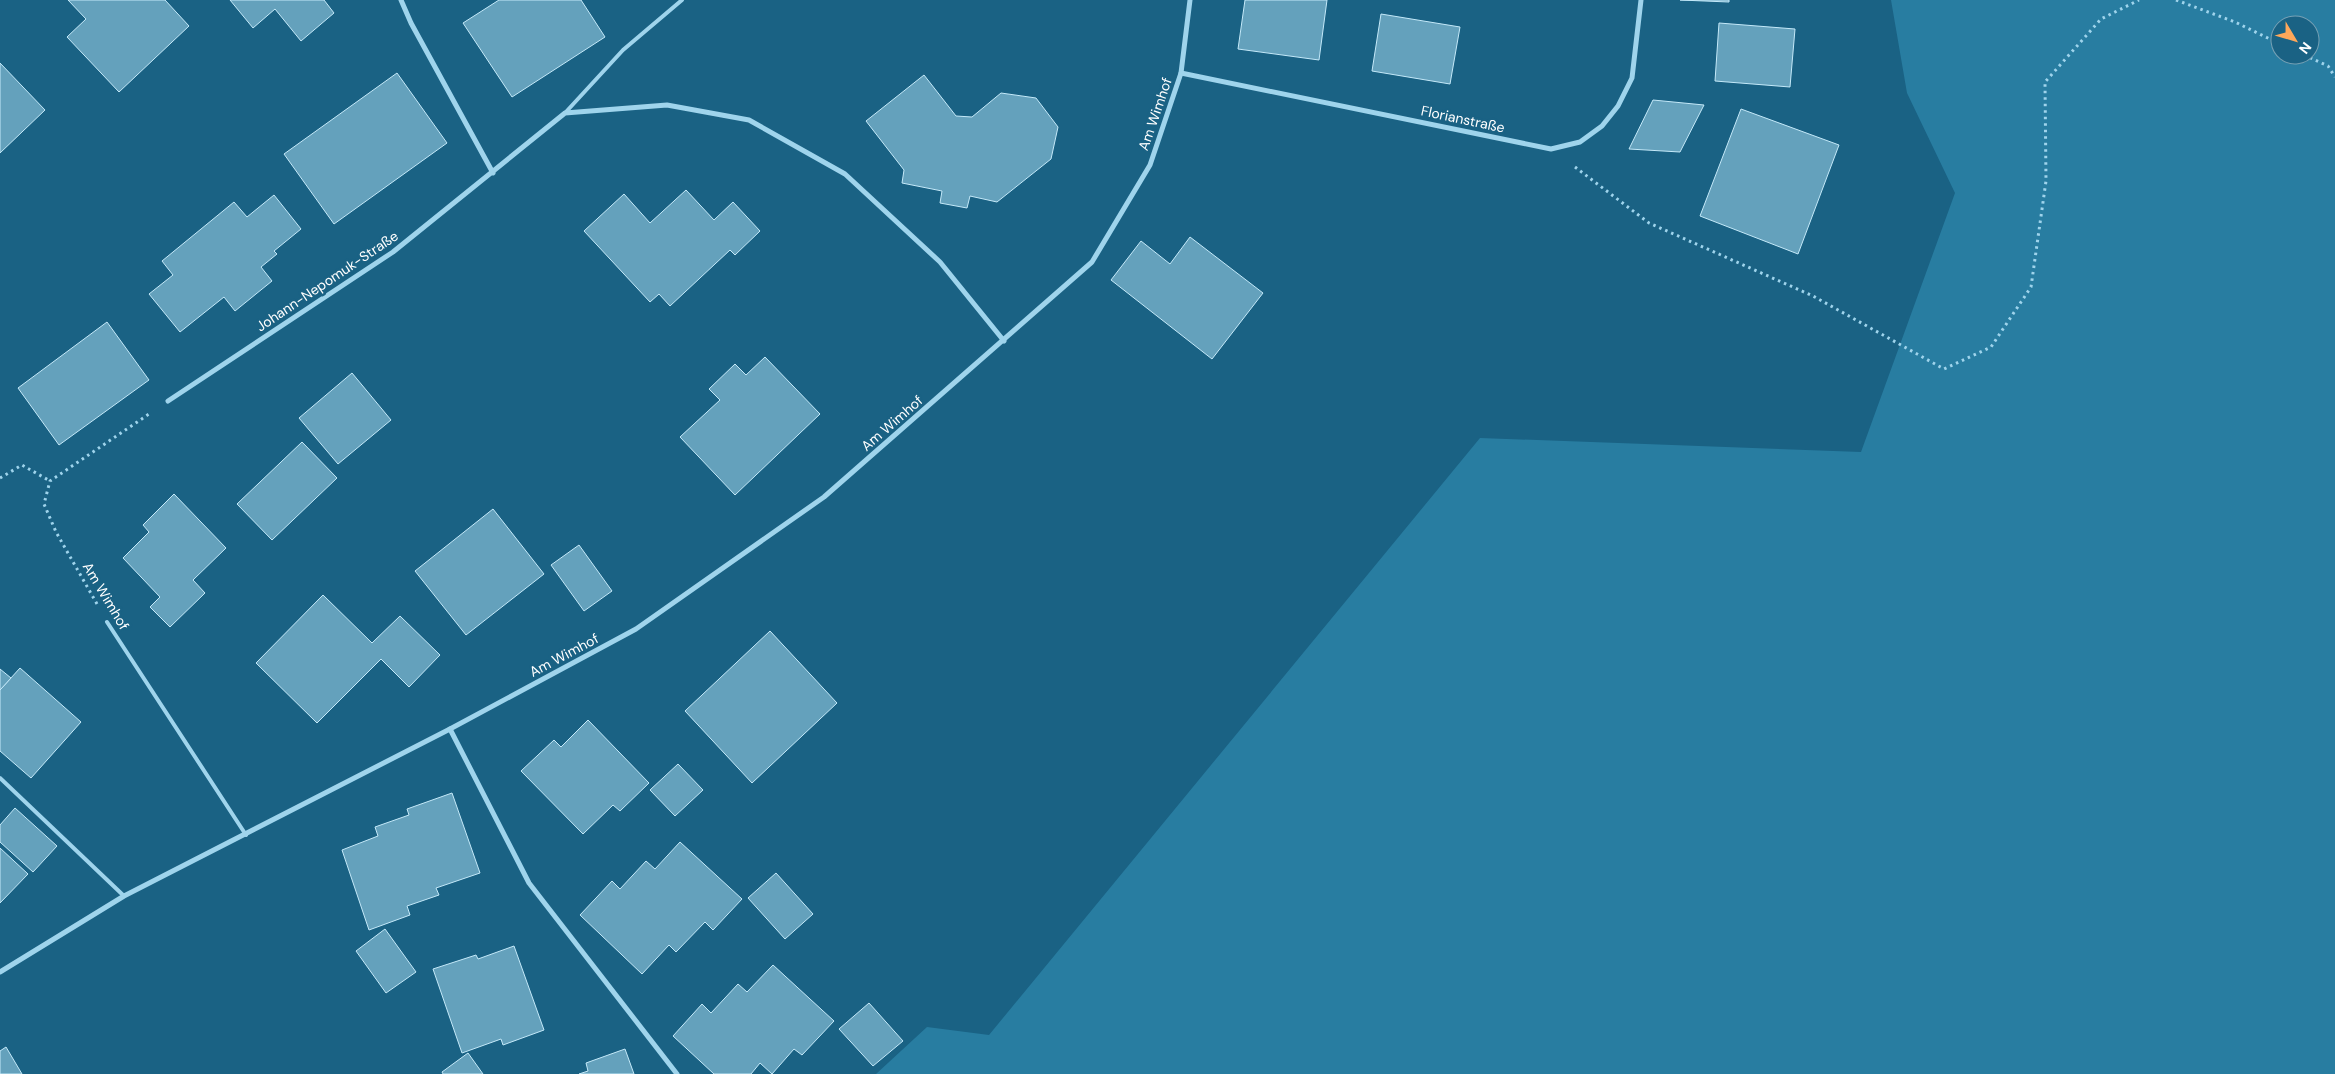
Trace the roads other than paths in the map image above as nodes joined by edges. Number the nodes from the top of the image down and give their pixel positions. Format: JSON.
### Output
{"nodes":[{"id":1,"x":401,"y":0,"type":"edge"},
{"id":2,"x":682,"y":0,"type":"edge"},
{"id":3,"x":1190,"y":0,"type":"edge"},
{"id":4,"x":1641,"y":0,"type":"edge"},
{"id":5,"x":1181,"y":74,"type":"junction"},
{"id":6,"x":565,"y":113,"type":"junction"},
{"id":7,"x":493,"y":173,"type":"junction"},
{"id":8,"x":1004,"y":340,"type":"junction"},
{"id":9,"x":168,"y":401,"type":"road end"},
{"id":10,"x":108,"y":622,"type":"road end"},
{"id":11,"x":450,"y":729,"type":"junction"},
{"id":12,"x":0,"y":778,"type":"edge"},
{"id":13,"x":246,"y":834,"type":"junction"},
{"id":14,"x":124,"y":896,"type":"junction"},
{"id":15,"x":0,"y":972,"type":"edge"},
{"id":16,"x":677,"y":1074,"type":"edge"}],
"edges":[{"from":1,"to":7,"type":"street"},
{"from":2,"to":6,"type":"lane","name":"Johann-Nepomuk-Straße"},
{"from":3,"to":5,"type":"street","name":"Am Wimhof"},
{"from":4,"to":5,"type":"street","name":"Florianstraße"},
{"from":5,"to":8,"type":"street","name":"Am Wimhof"},
{"from":6,"to":7,"type":"street","name":"Johann-Nepomuk-Straße"},
{"from":6,"to":8,"type":"street"},
{"from":7,"to":9,"type":"street","name":"Johann-Nepomuk-Straße"},
{"from":8,"to":11,"type":"street","name":"Am Wimhof"},
{"from":10,"to":13,"type":"lane","name":"Am Wimhof"},
{"from":11,"to":13,"type":"street","name":"Am Wimhof"},
{"from":11,"to":16,"type":"street"},
{"from":12,"to":14,"type":"lane"},
{"from":13,"to":14,"type":"street","name":"Am Wimhof"},
{"from":14,"to":15,"type":"street","name":"Am Wimhof"}]}
